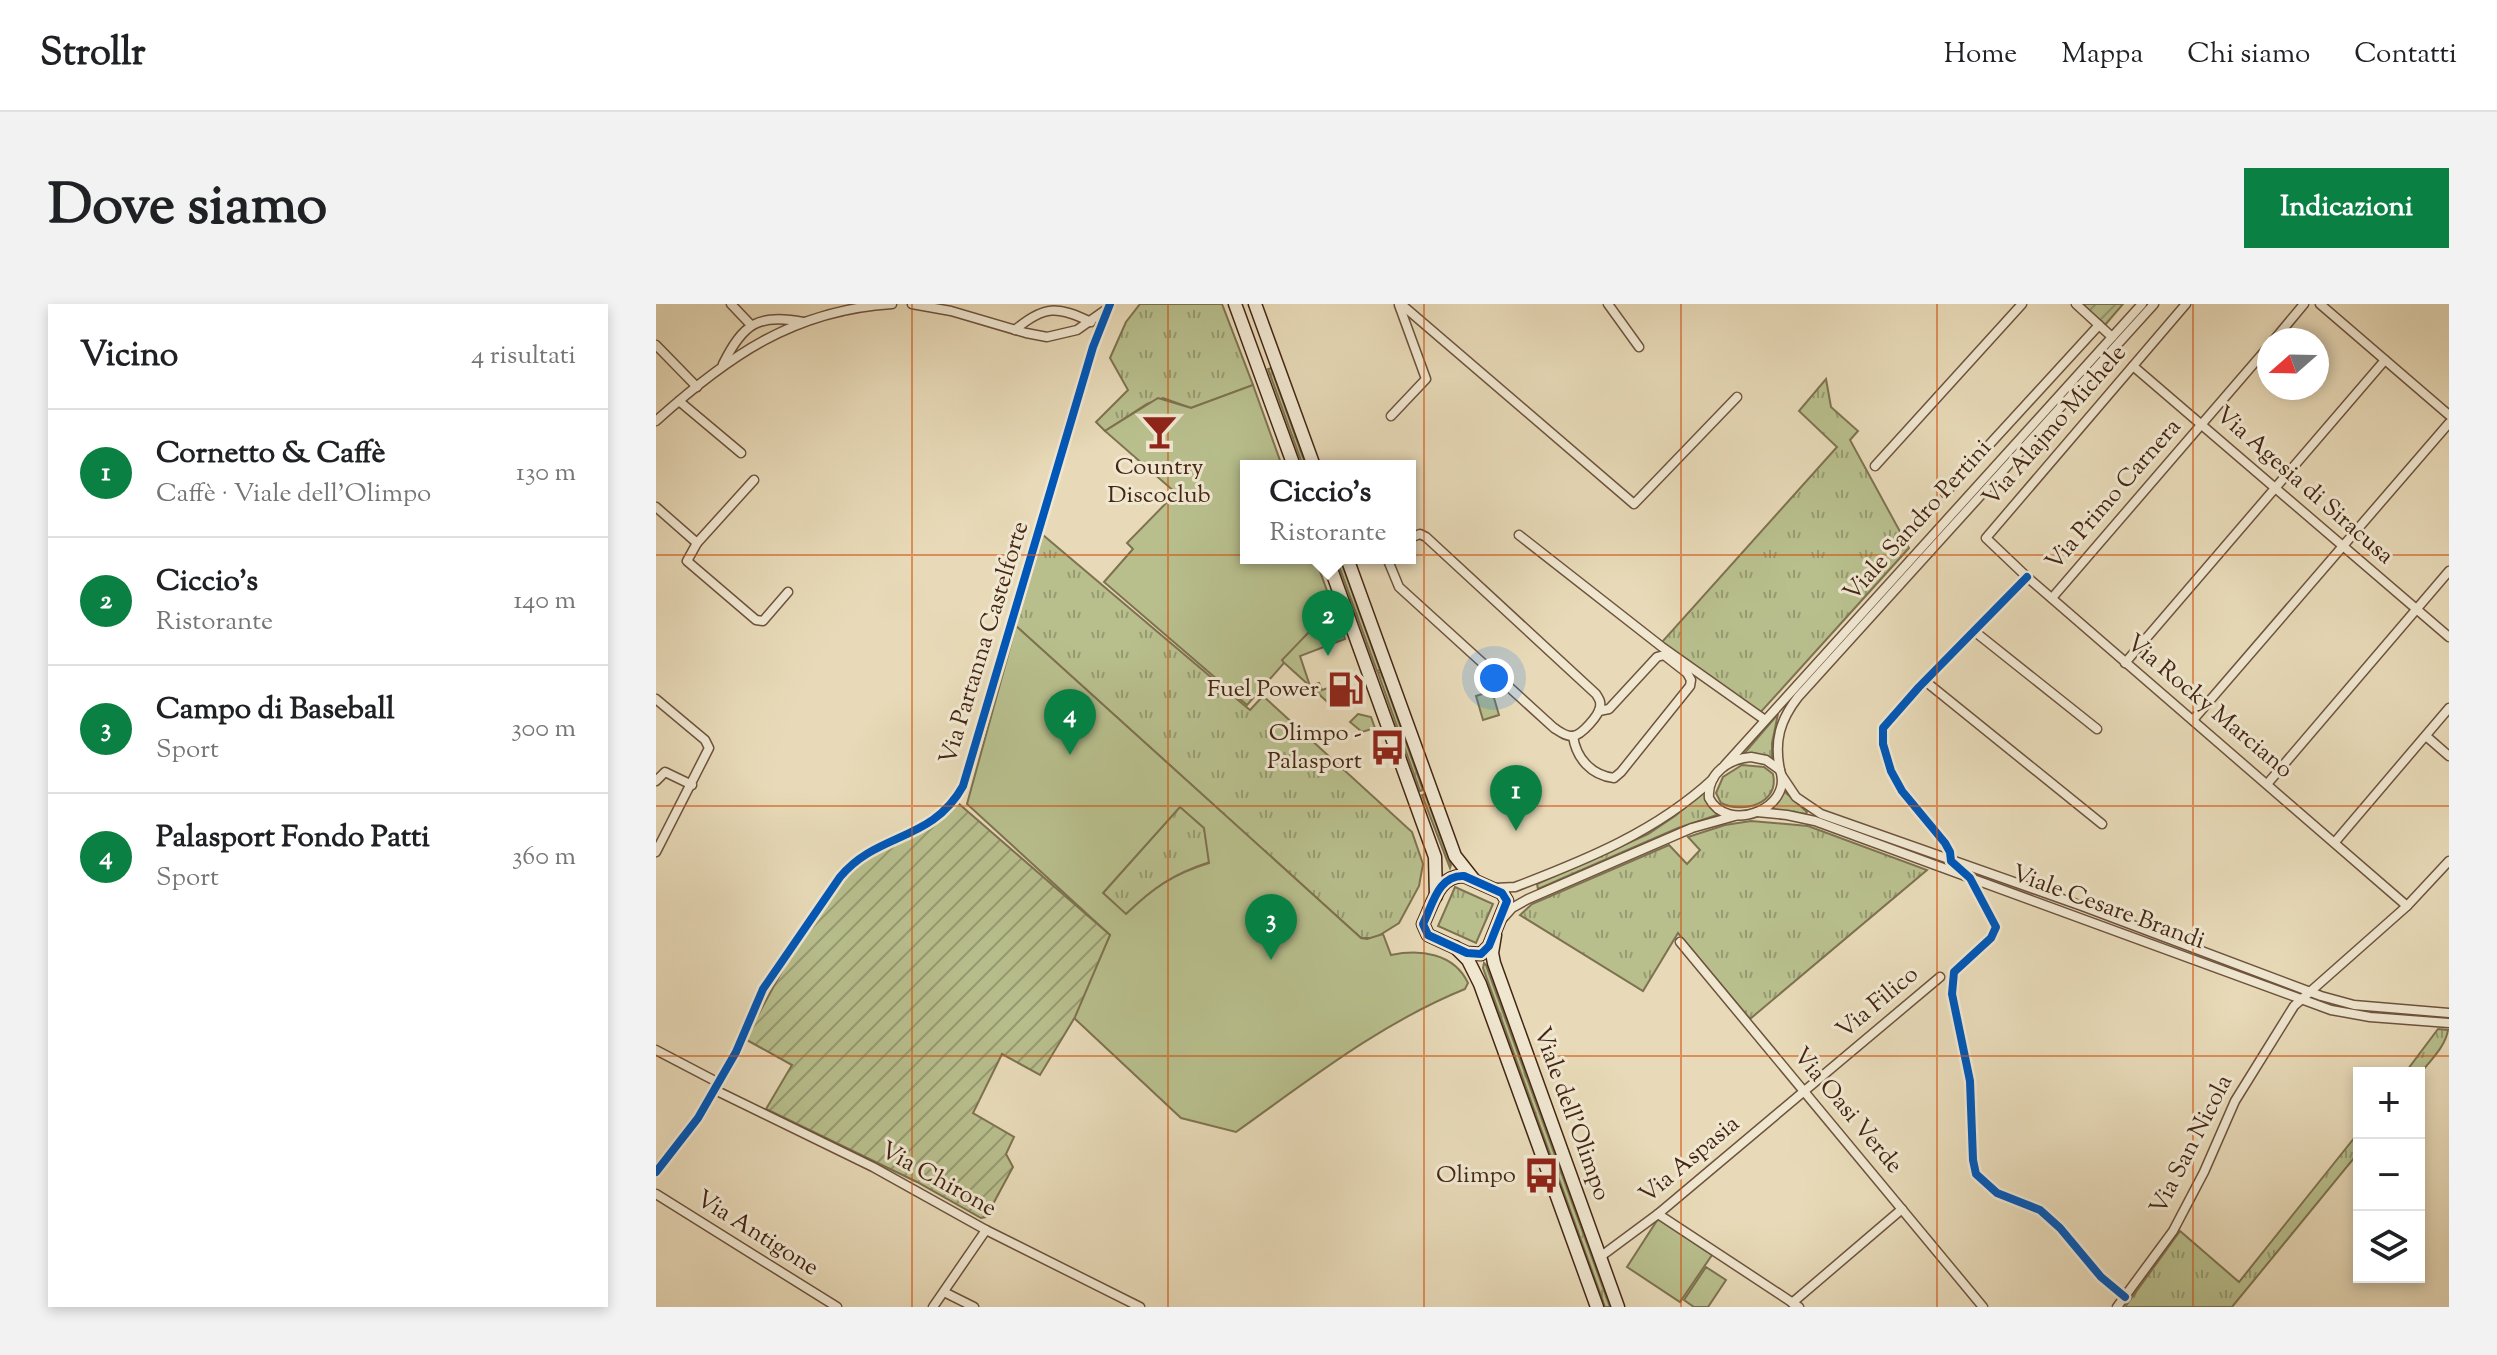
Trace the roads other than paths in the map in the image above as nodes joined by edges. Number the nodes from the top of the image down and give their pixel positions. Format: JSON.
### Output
{"nodes":[{"id":1,"x":731,"y":304,"type":"edge"},
{"id":2,"x":892,"y":304,"type":"edge"},
{"id":3,"x":912,"y":304,"type":"edge"},
{"id":4,"x":1110,"y":304,"type":"edge"},
{"id":5,"x":1235,"y":304,"type":"edge"},
{"id":6,"x":1255,"y":304,"type":"edge"},
{"id":7,"x":1400,"y":304,"type":"edge"},
{"id":8,"x":1608,"y":304,"type":"edge"},
{"id":9,"x":2022,"y":304,"type":"edge"},
{"id":10,"x":2076,"y":304,"type":"edge"},
{"id":11,"x":2142,"y":304,"type":"edge"},
{"id":12,"x":2154,"y":304,"type":"edge"},
{"id":13,"x":2186,"y":304,"type":"edge"},
{"id":14,"x":2304,"y":304,"type":"edge"},
{"id":15,"x":2320,"y":304,"type":"edge"},
{"id":16,"x":862,"y":306,"type":"edge"},
{"id":17,"x":804,"y":322,"type":"junction"},
{"id":18,"x":1091,"y":322,"type":"junction"},
{"id":19,"x":751,"y":325,"type":"junction"},
{"id":20,"x":2099,"y":325,"type":"junction"},
{"id":21,"x":2284,"y":328,"type":"edge"},
{"id":22,"x":1015,"y":330,"type":"junction"},
{"id":23,"x":2112,"y":337,"type":"junction"},
{"id":24,"x":656,"y":345,"type":"edge"},
{"id":25,"x":1639,"y":347,"type":"dead end"},
{"id":26,"x":2257,"y":360,"type":"edge"},
{"id":27,"x":2385,"y":360,"type":"junction"},
{"id":28,"x":723,"y":365,"type":"junction"},
{"id":29,"x":2133,"y":366,"type":"junction"},
{"id":30,"x":697,"y":387,"type":"junction"},
{"id":31,"x":1737,"y":397,"type":"dead end"},
{"id":32,"x":679,"y":401,"type":"junction"},
{"id":33,"x":2449,"y":415,"type":"edge"},
{"id":34,"x":1391,"y":416,"type":"dead end"},
{"id":35,"x":656,"y":421,"type":"edge"},
{"id":36,"x":2449,"y":423,"type":"edge"},
{"id":37,"x":2201,"y":424,"type":"junction"},
{"id":38,"x":741,"y":453,"type":"dead end"},
{"id":39,"x":1292,"y":460,"type":"edge"},
{"id":40,"x":1312,"y":460,"type":"edge"},
{"id":41,"x":1875,"y":466,"type":"dead end"},
{"id":42,"x":754,"y":480,"type":"dead end"},
{"id":43,"x":2275,"y":488,"type":"junction"},
{"id":44,"x":1945,"y":493,"type":"dead end"},
{"id":45,"x":656,"y":507,"type":"edge"},
{"id":46,"x":1519,"y":535,"type":"dead end"},
{"id":47,"x":1416,"y":536,"type":"edge"},
{"id":48,"x":1986,"y":538,"type":"joint"},
{"id":49,"x":697,"y":543,"type":"junction"},
{"id":50,"x":2342,"y":546,"type":"junction"},
{"id":51,"x":1329,"y":564,"type":"edge"},
{"id":52,"x":1349,"y":564,"type":"edge"},
{"id":53,"x":1389,"y":564,"type":"edge"},
{"id":54,"x":2449,"y":571,"type":"edge"},
{"id":55,"x":2027,"y":577,"type":"junction"},
{"id":56,"x":788,"y":592,"type":"dead end"},
{"id":57,"x":2052,"y":598,"type":"junction"},
{"id":58,"x":2416,"y":608,"type":"junction"},
{"id":59,"x":1974,"y":631,"type":"junction"},
{"id":60,"x":2449,"y":637,"type":"edge"},
{"id":61,"x":2125,"y":663,"type":"junction"},
{"id":62,"x":1925,"y":681,"type":"junction"},
{"id":63,"x":656,"y":699,"type":"edge"},
{"id":64,"x":2449,"y":708,"type":"edge"},
{"id":65,"x":1599,"y":711,"type":"junction"},
{"id":66,"x":1765,"y":720,"type":"junction"},
{"id":67,"x":2193,"y":720,"type":"junction"},
{"id":68,"x":2097,"y":729,"type":"dead end"},
{"id":69,"x":1573,"y":736,"type":"junction"},
{"id":70,"x":2426,"y":736,"type":"junction"},
{"id":71,"x":2449,"y":756,"type":"edge"},
{"id":72,"x":1725,"y":765,"type":"junction"},
{"id":73,"x":1781,"y":773,"type":"junction"},
{"id":74,"x":1713,"y":779,"type":"junction"},
{"id":75,"x":656,"y":781,"type":"edge"},
{"id":76,"x":2268,"y":783,"type":"junction"},
{"id":77,"x":692,"y":785,"type":"junction"},
{"id":78,"x":1757,"y":812,"type":"junction"},
{"id":79,"x":1735,"y":816,"type":"junction"},
{"id":80,"x":2102,"y":824,"type":"dead end"},
{"id":81,"x":2335,"y":842,"type":"junction"},
{"id":82,"x":656,"y":852,"type":"edge"},
{"id":83,"x":1951,"y":861,"type":"junction"},
{"id":84,"x":2449,"y":861,"type":"edge"},
{"id":85,"x":1970,"y":878,"type":"junction"},
{"id":86,"x":1474,"y":880,"type":"junction"},
{"id":87,"x":1489,"y":887,"type":"junction"},
{"id":88,"x":1436,"y":896,"type":"junction"},
{"id":89,"x":2407,"y":906,"type":"junction"},
{"id":90,"x":1500,"y":922,"type":"junction"},
{"id":91,"x":1495,"y":935,"type":"junction"},
{"id":92,"x":1680,"y":942,"type":"dead end"},
{"id":93,"x":1455,"y":947,"type":"junction"},
{"id":94,"x":1940,"y":977,"type":"dead end"},
{"id":95,"x":2308,"y":991,"type":"junction"},
{"id":96,"x":2300,"y":999,"type":"junction"},
{"id":97,"x":2449,"y":1013,"type":"edge"},
{"id":98,"x":2449,"y":1023,"type":"edge"},
{"id":99,"x":656,"y":1050,"type":"edge"},
{"id":100,"x":717,"y":1087,"type":"junction"},
{"id":101,"x":1804,"y":1091,"type":"junction"},
{"id":102,"x":656,"y":1172,"type":"edge"},
{"id":103,"x":656,"y":1194,"type":"edge"},
{"id":104,"x":1902,"y":1209,"type":"junction"},
{"id":105,"x":1658,"y":1214,"type":"junction"},
{"id":106,"x":986,"y":1230,"type":"junction"},
{"id":107,"x":1600,"y":1257,"type":"junction"},
{"id":108,"x":944,"y":1292,"type":"junction"},
{"id":109,"x":2125,"y":1297,"type":"junction"},
{"id":110,"x":1795,"y":1305,"type":"edge"},
{"id":111,"x":837,"y":1307,"type":"edge"},
{"id":112,"x":933,"y":1307,"type":"edge"},
{"id":113,"x":974,"y":1307,"type":"edge"},
{"id":114,"x":1140,"y":1307,"type":"edge"},
{"id":115,"x":1597,"y":1307,"type":"edge"},
{"id":116,"x":1618,"y":1307,"type":"edge"},
{"id":117,"x":1983,"y":1307,"type":"edge"},
{"id":118,"x":2117,"y":1307,"type":"edge"}],
"edges":[{"from":1,"to":19,"type":"street"},
{"from":2,"to":16,"type":"street"},
{"from":3,"to":22,"type":"street"},
{"from":4,"to":18,"type":"street"},
{"from":4,"to":100,"type":"street","name":"Via Partanna Castelforte"},
{"from":5,"to":39,"type":"street"},
{"from":6,"to":40,"type":"street"},
{"from":7,"to":31,"type":"street"},
{"from":7,"to":34,"type":"street"},
{"from":8,"to":25,"type":"street"},
{"from":9,"to":41,"type":"street"},
{"from":10,"to":20,"type":"street"},
{"from":11,"to":23,"type":"street","name":"Viale Sandro Pertini"},
{"from":12,"to":73,"type":"street","name":"Viale Sandro Pertini"},
{"from":13,"to":29,"type":"street","name":"Via Alajmo Michele"},
{"from":14,"to":21,"type":"street"},
{"from":15,"to":27,"type":"street"},
{"from":16,"to":17,"type":"street"},
{"from":17,"to":19,"type":"street"},
{"from":17,"to":28,"type":"street"},
{"from":18,"to":22,"type":"street"},
{"from":18,"to":22,"type":"street"},
{"from":19,"to":28,"type":"street"},
{"from":20,"to":23,"type":"street"},
{"from":20,"to":44,"type":"street"},
{"from":23,"to":66,"type":"street","name":"Viale Sandro Pertini"},
{"from":24,"to":30,"type":"street"},
{"from":26,"to":37,"type":"street","name":"Via Primo Carnera"},
{"from":27,"to":33,"type":"street"},
{"from":27,"to":43,"type":"street"},
{"from":28,"to":30,"type":"street"},
{"from":29,"to":37,"type":"street","name":"Via Agesia di Siracusa"},
{"from":29,"to":48,"type":"street","name":"Via Alajmo Michele"},
{"from":30,"to":32,"type":"street"},
{"from":32,"to":35,"type":"street"},
{"from":32,"to":38,"type":"street"},
{"from":36,"to":50,"type":"street"},
{"from":37,"to":43,"type":"street","name":"Via Agesia di Siracusa"},
{"from":37,"to":57,"type":"street","name":"Via Primo Carnera"},
{"from":42,"to":49,"type":"street"},
{"from":43,"to":50,"type":"street","name":"Via Agesia di Siracusa"},
{"from":43,"to":61,"type":"street"},
{"from":45,"to":49,"type":"street"},
{"from":46,"to":66,"type":"street"},
{"from":47,"to":65,"type":"street"},
{"from":48,"to":55,"type":"street","name":"Via Rocky Marciano"},
{"from":49,"to":56,"type":"street"},
{"from":50,"to":58,"type":"street","name":"Via Agesia di Siracusa"},
{"from":50,"to":67,"type":"street"},
{"from":51,"to":88,"type":"street"},
{"from":52,"to":86,"type":"street"},
{"from":53,"to":69,"type":"street"},
{"from":54,"to":58,"type":"street"},
{"from":55,"to":57,"type":"street","name":"Via Rocky Marciano"},
{"from":55,"to":59,"type":"street"},
{"from":57,"to":61,"type":"street","name":"Via Rocky Marciano"},
{"from":58,"to":60,"type":"street","name":"Via Agesia di Siracusa"},
{"from":58,"to":76,"type":"street"},
{"from":59,"to":62,"type":"street"},
{"from":59,"to":68,"type":"street"},
{"from":61,"to":67,"type":"street","name":"Via Rocky Marciano"},
{"from":62,"to":80,"type":"street"},
{"from":62,"to":83,"type":"street"},
{"from":63,"to":77,"type":"street"},
{"from":64,"to":70,"type":"street"},
{"from":65,"to":69,"type":"street"},
{"from":65,"to":69,"type":"street"},
{"from":66,"to":72,"type":"street","name":"Viale Sandro Pertini"},
{"from":67,"to":76,"type":"street","name":"Via Rocky Marciano"},
{"from":70,"to":71,"type":"street"},
{"from":70,"to":81,"type":"street"},
{"from":72,"to":73,"type":"street"},
{"from":72,"to":74,"type":"street"},
{"from":73,"to":78,"type":"street"},
{"from":73,"to":83,"type":"street","name":"Viale Cesare Brandi"},
{"from":74,"to":79,"type":"street"},
{"from":74,"to":87,"type":"street"},
{"from":75,"to":77,"type":"street"},
{"from":76,"to":81,"type":"street","name":"Via Rocky Marciano"},
{"from":77,"to":82,"type":"street"},
{"from":78,"to":79,"type":"street"},
{"from":78,"to":85,"type":"street","name":"Viale Cesare Brandi"},
{"from":79,"to":90,"type":"street"},
{"from":81,"to":89,"type":"street","name":"Via Rocky Marciano"},
{"from":83,"to":85,"type":"street"},
{"from":83,"to":95,"type":"street","name":"Viale Cesare Brandi"},
{"from":84,"to":89,"type":"street"},
{"from":85,"to":96,"type":"street","name":"Viale Cesare Brandi"},
{"from":85,"to":109,"type":"street"},
{"from":86,"to":87,"type":"street"},
{"from":86,"to":88,"type":"street"},
{"from":87,"to":90,"type":"street"},
{"from":88,"to":93,"type":"street"},
{"from":89,"to":95,"type":"street"},
{"from":90,"to":91,"type":"street"},
{"from":91,"to":93,"type":"street"},
{"from":91,"to":107,"type":"street","name":"Viale dell'Olimpo"},
{"from":92,"to":101,"type":"street","name":"Via Oasi Verde"},
{"from":93,"to":115,"type":"street","name":"Viale dell'Olimpo"},
{"from":94,"to":101,"type":"street","name":"Via Filico"},
{"from":95,"to":96,"type":"street","name":"Via San Nicola"},
{"from":95,"to":97,"type":"street","name":"Viale Cesare Brandi"},
{"from":96,"to":98,"type":"street","name":"Viale Cesare Brandi"},
{"from":96,"to":109,"type":"street","name":"Via San Nicola"},
{"from":99,"to":100,"type":"street","name":"Via Chirone"},
{"from":100,"to":102,"type":"street","name":"Via Partanna Castelforte"},
{"from":100,"to":106,"type":"street","name":"Via Chirone"},
{"from":101,"to":104,"type":"street","name":"Via Oasi Verde"},
{"from":101,"to":105,"type":"street","name":"Via Aspasia"},
{"from":103,"to":111,"type":"street","name":"Via Antigone"},
{"from":104,"to":110,"type":"street"},
{"from":104,"to":117,"type":"street","name":"Via Oasi Verde"},
{"from":105,"to":107,"type":"street","name":"Via Aspasia"},
{"from":105,"to":110,"type":"street"},
{"from":106,"to":108,"type":"street"},
{"from":106,"to":114,"type":"street","name":"Via Chirone"},
{"from":107,"to":116,"type":"street","name":"Viale dell'Olimpo"},
{"from":108,"to":112,"type":"street"},
{"from":108,"to":113,"type":"street"},
{"from":109,"to":118,"type":"street","name":"Via San Nicola"}]}
